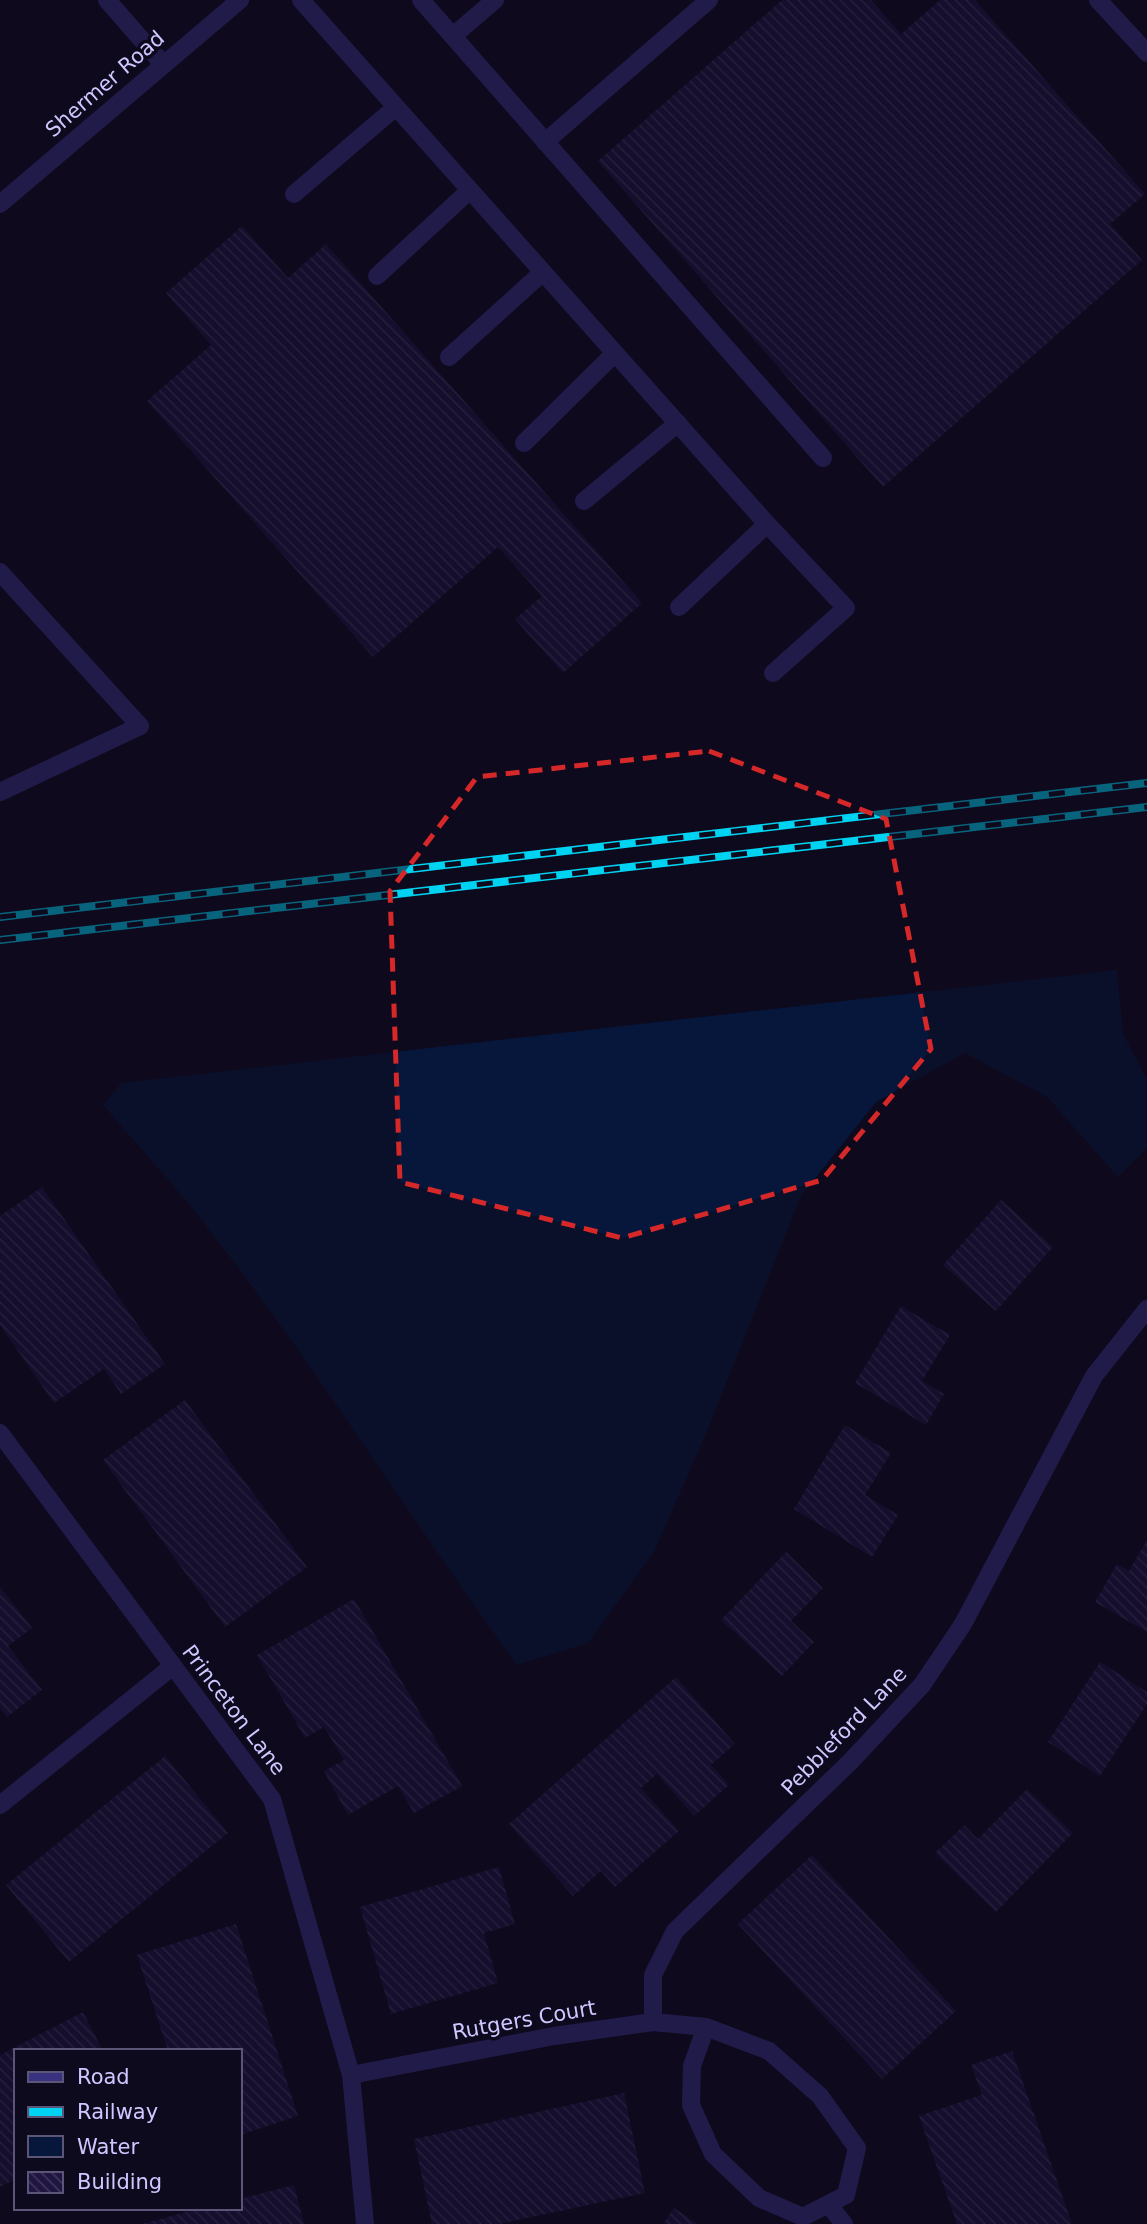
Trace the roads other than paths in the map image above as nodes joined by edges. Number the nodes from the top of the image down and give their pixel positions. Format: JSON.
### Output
{"nodes":[{"id":1,"x":107,"y":0,"type":"edge"},
{"id":2,"x":240,"y":0,"type":"edge"},
{"id":3,"x":301,"y":0,"type":"edge"},
{"id":4,"x":421,"y":0,"type":"edge"},
{"id":5,"x":495,"y":0,"type":"edge"},
{"id":6,"x":709,"y":0,"type":"edge"},
{"id":7,"x":1098,"y":0,"type":"edge"},
{"id":8,"x":453,"y":36,"type":"junction"},
{"id":9,"x":1147,"y":53,"type":"edge"},
{"id":10,"x":163,"y":64,"type":"junction"},
{"id":11,"x":396,"y":107,"type":"junction"},
{"id":12,"x":545,"y":142,"type":"junction"},
{"id":13,"x":470,"y":190,"type":"junction"},
{"id":14,"x":294,"y":194,"type":"dead end"},
{"id":15,"x":0,"y":204,"type":"edge"},
{"id":16,"x":543,"y":272,"type":"junction"},
{"id":17,"x":377,"y":276,"type":"dead end"},
{"id":18,"x":615,"y":353,"type":"junction"},
{"id":19,"x":449,"y":357,"type":"dead end"},
{"id":20,"x":678,"y":423,"type":"junction"},
{"id":21,"x":524,"y":443,"type":"dead end"},
{"id":22,"x":823,"y":458,"type":"dead end"},
{"id":23,"x":584,"y":501,"type":"dead end"},
{"id":24,"x":767,"y":524,"type":"junction"},
{"id":25,"x":0,"y":572,"type":"edge"},
{"id":26,"x":679,"y":607,"type":"dead end"},
{"id":27,"x":773,"y":673,"type":"dead end"},
{"id":28,"x":0,"y":792,"type":"edge"},
{"id":29,"x":1147,"y":1310,"type":"edge"},
{"id":30,"x":0,"y":1433,"type":"edge"},
{"id":31,"x":173,"y":1666,"type":"junction"},
{"id":32,"x":0,"y":1805,"type":"edge"},
{"id":33,"x":653,"y":2022,"type":"junction"},
{"id":34,"x":706,"y":2027,"type":"junction"},
{"id":35,"x":351,"y":2075,"type":"junction"},
{"id":36,"x":828,"y":2204,"type":"junction"},
{"id":37,"x":365,"y":2224,"type":"edge"},
{"id":38,"x":844,"y":2224,"type":"edge"}],
"edges":[{"from":1,"to":10,"type":"street"},
{"from":2,"to":10,"type":"street","name":"Shermer Road"},
{"from":3,"to":11,"type":"street"},
{"from":4,"to":8,"type":"street"},
{"from":5,"to":8,"type":"street"},
{"from":6,"to":12,"type":"street"},
{"from":7,"to":9,"type":"street"},
{"from":8,"to":12,"type":"street"},
{"from":10,"to":15,"type":"street","name":"Shermer Road"},
{"from":11,"to":13,"type":"street"},
{"from":11,"to":14,"type":"street"},
{"from":12,"to":22,"type":"street"},
{"from":13,"to":16,"type":"street"},
{"from":13,"to":17,"type":"street"},
{"from":16,"to":18,"type":"street"},
{"from":16,"to":19,"type":"street"},
{"from":18,"to":20,"type":"street"},
{"from":18,"to":21,"type":"street"},
{"from":20,"to":23,"type":"street"},
{"from":20,"to":24,"type":"street"},
{"from":24,"to":26,"type":"street"},
{"from":24,"to":27,"type":"street"},
{"from":25,"to":28,"type":"street"},
{"from":29,"to":33,"type":"street","name":"Pebbleford Lane"},
{"from":30,"to":31,"type":"street","name":"Princeton Lane"},
{"from":31,"to":32,"type":"street"},
{"from":31,"to":35,"type":"street","name":"Princeton Lane"},
{"from":33,"to":34,"type":"street","name":"Rutgers Court"},
{"from":33,"to":35,"type":"street","name":"Rutgers Court"},
{"from":34,"to":36,"type":"street","name":"Rutgers Court"},
{"from":34,"to":36,"type":"street","name":"Rutgers Court"},
{"from":35,"to":37,"type":"street","name":"Princeton Lane"},
{"from":36,"to":38,"type":"street"}]}
